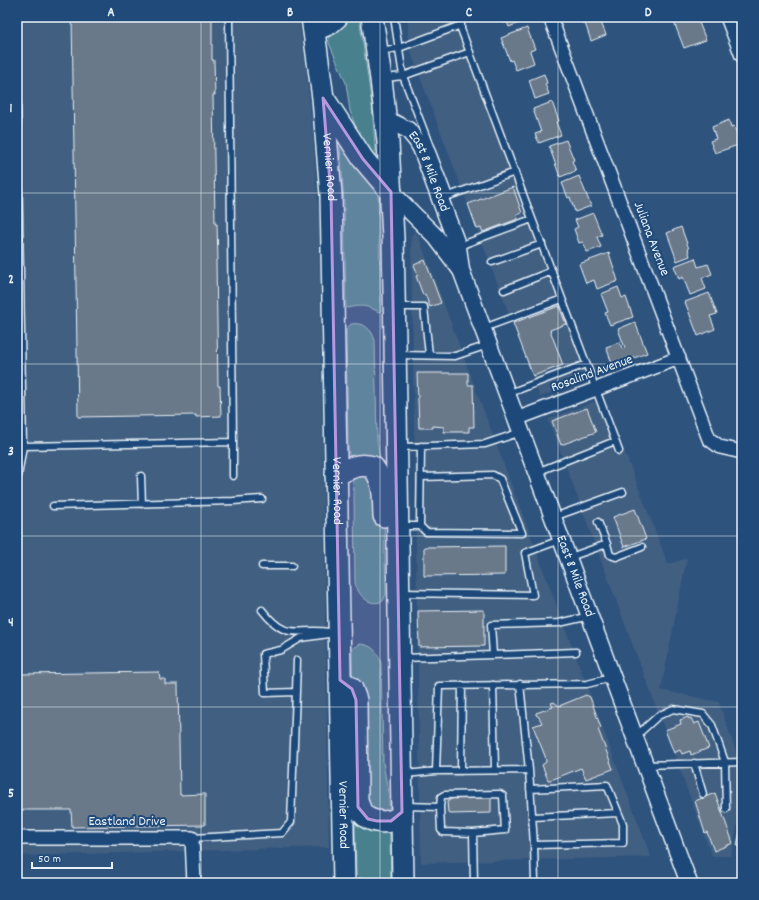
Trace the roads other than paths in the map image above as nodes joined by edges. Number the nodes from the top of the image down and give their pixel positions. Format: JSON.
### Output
{"nodes":[{"id":1,"x":229,"y":17,"type":"edge"},
{"id":2,"x":337,"y":17,"type":"edge"},
{"id":3,"x":372,"y":17,"type":"edge"},
{"id":4,"x":394,"y":17,"type":"edge"},
{"id":5,"x":461,"y":17,"type":"edge"},
{"id":6,"x":550,"y":17,"type":"edge"},
{"id":7,"x":727,"y":17,"type":"edge"},
{"id":8,"x":313,"y":23,"type":"edge"},
{"id":9,"x":461,"y":25,"type":"junction"},
{"id":10,"x":398,"y":48,"type":"junction"},
{"id":11,"x":378,"y":51,"type":"junction"},
{"id":12,"x":470,"y":52,"type":"junction"},
{"id":13,"x":742,"y":56,"type":"edge"},
{"id":14,"x":403,"y":76,"type":"junction"},
{"id":15,"x":381,"y":78,"type":"junction"},
{"id":16,"x":323,"y":98,"type":"junction"},
{"id":17,"x":17,"y":102,"type":"edge"},
{"id":18,"x":386,"y":120,"type":"junction"},
{"id":19,"x":515,"y":172,"type":"junction"},
{"id":20,"x":390,"y":192,"type":"junction"},
{"id":21,"x":445,"y":197,"type":"junction"},
{"id":22,"x":532,"y":219,"type":"junction"},
{"id":23,"x":542,"y":244,"type":"junction"},
{"id":24,"x":458,"y":247,"type":"junction"},
{"id":25,"x":492,"y":262,"type":"dead end"},
{"id":26,"x":461,"y":270,"type":"junction"},
{"id":27,"x":552,"y":271,"type":"junction"},
{"id":28,"x":504,"y":290,"type":"dead end"},
{"id":29,"x":562,"y":299,"type":"junction"},
{"id":30,"x":394,"y":307,"type":"junction"},
{"id":31,"x":482,"y":329,"type":"junction"},
{"id":32,"x":488,"y":345,"type":"junction"},
{"id":33,"x":395,"y":355,"type":"junction"},
{"id":34,"x":429,"y":355,"type":"junction"},
{"id":35,"x":679,"y":358,"type":"junction"},
{"id":36,"x":586,"y":364,"type":"junction"},
{"id":37,"x":596,"y":390,"type":"junction"},
{"id":38,"x":507,"y":394,"type":"junction"},
{"id":39,"x":518,"y":425,"type":"junction"},
{"id":40,"x":615,"y":441,"type":"junction"},
{"id":41,"x":233,"y":442,"type":"junction"},
{"id":42,"x":23,"y":446,"type":"junction"},
{"id":43,"x":421,"y":446,"type":"junction"},
{"id":44,"x":397,"y":447,"type":"junction"},
{"id":45,"x":619,"y":451,"type":"dead end"},
{"id":46,"x":742,"y":452,"type":"edge"},
{"id":47,"x":536,"y":472,"type":"junction"},
{"id":48,"x":336,"y":475,"type":"junction"},
{"id":49,"x":141,"y":476,"type":"dead end"},
{"id":50,"x":233,"y":476,"type":"dead end"},
{"id":51,"x":421,"y":477,"type":"junction"},
{"id":52,"x":17,"y":478,"type":"edge"},
{"id":53,"x":623,"y":492,"type":"dead end"},
{"id":54,"x":262,"y":499,"type":"dead end"},
{"id":55,"x":142,"y":504,"type":"junction"},
{"id":56,"x":54,"y":506,"type":"dead end"},
{"id":57,"x":553,"y":517,"type":"junction"},
{"id":58,"x":598,"y":522,"type":"dead end"},
{"id":59,"x":397,"y":526,"type":"junction"},
{"id":60,"x":420,"y":526,"type":"junction"},
{"id":61,"x":562,"y":540,"type":"junction"},
{"id":62,"x":607,"y":544,"type":"junction"},
{"id":63,"x":642,"y":547,"type":"dead end"},
{"id":64,"x":568,"y":558,"type":"junction"},
{"id":65,"x":262,"y":566,"type":"dead end"},
{"id":66,"x":292,"y":566,"type":"dead end"},
{"id":67,"x":398,"y":601,"type":"junction"},
{"id":68,"x":262,"y":610,"type":"dead end"},
{"id":69,"x":590,"y":616,"type":"junction"},
{"id":70,"x":339,"y":633,"type":"junction"},
{"id":71,"x":576,"y":652,"type":"dead end"},
{"id":72,"x":493,"y":655,"type":"junction"},
{"id":73,"x":399,"y":658,"type":"junction"},
{"id":74,"x":297,"y":660,"type":"dead end"},
{"id":75,"x":613,"y":678,"type":"junction"},
{"id":76,"x":340,"y":680,"type":"junction"},
{"id":77,"x":520,"y":684,"type":"junction"},
{"id":78,"x":462,"y":685,"type":"junction"},
{"id":79,"x":492,"y":685,"type":"junction"},
{"id":80,"x":296,"y":692,"type":"junction"},
{"id":81,"x":635,"y":738,"type":"junction"},
{"id":82,"x":725,"y":762,"type":"junction"},
{"id":83,"x":742,"y":762,"type":"edge"},
{"id":84,"x":694,"y":763,"type":"junction"},
{"id":85,"x":646,"y":765,"type":"junction"},
{"id":86,"x":495,"y":770,"type":"junction"},
{"id":87,"x":529,"y":770,"type":"junction"},
{"id":88,"x":436,"y":771,"type":"junction"},
{"id":89,"x":461,"y":771,"type":"junction"},
{"id":90,"x":402,"y":774,"type":"junction"},
{"id":91,"x":530,"y":789,"type":"junction"},
{"id":92,"x":704,"y":794,"type":"dead end"},
{"id":93,"x":440,"y":807,"type":"junction"},
{"id":94,"x":402,"y":809,"type":"junction"},
{"id":95,"x":726,"y":810,"type":"dead end"},
{"id":96,"x":618,"y":813,"type":"junction"},
{"id":97,"x":532,"y":817,"type":"junction"},
{"id":98,"x":474,"y":832,"type":"junction"},
{"id":99,"x":17,"y":838,"type":"edge"},
{"id":100,"x":192,"y":838,"type":"junction"},
{"id":101,"x":534,"y":845,"type":"junction"},
{"id":102,"x":194,"y":883,"type":"edge"},
{"id":103,"x":344,"y":883,"type":"edge"},
{"id":104,"x":403,"y":883,"type":"edge"},
{"id":105,"x":474,"y":883,"type":"edge"},
{"id":106,"x":535,"y":883,"type":"edge"},
{"id":107,"x":689,"y":883,"type":"edge"}],
"edges":[{"from":1,"to":41,"type":"lane"},
{"from":2,"to":8,"type":"highway"},
{"from":3,"to":11,"type":"highway"},
{"from":4,"to":10,"type":"lane"},
{"from":5,"to":9,"type":"lane"},
{"from":6,"to":35,"type":"street","name":"Juliana Avenue"},
{"from":7,"to":13,"type":"street"},
{"from":8,"to":16,"type":"highway"},
{"from":9,"to":10,"type":"lane"},
{"from":9,"to":12,"type":"lane"},
{"from":10,"to":11,"type":"lane"},
{"from":10,"to":14,"type":"lane"},
{"from":11,"to":15,"type":"highway"},
{"from":12,"to":14,"type":"lane"},
{"from":12,"to":19,"type":"lane"},
{"from":14,"to":15,"type":"lane"},
{"from":14,"to":21,"type":"lane"},
{"from":15,"to":18,"type":"highway"},
{"from":16,"to":20,"type":"highway"},
{"from":16,"to":48,"type":"highway","name":"Vernier Road"},
{"from":17,"to":42,"type":"lane"},
{"from":18,"to":20,"type":"highway"},
{"from":18,"to":21,"type":"street","name":"East 8 Mile Road"},
{"from":19,"to":21,"type":"lane"},
{"from":19,"to":22,"type":"lane"},
{"from":20,"to":26,"type":"street","name":"East 8 Mile Road"},
{"from":20,"to":30,"type":"highway"},
{"from":21,"to":24,"type":"street","name":"East 8 Mile Road"},
{"from":22,"to":23,"type":"lane"},
{"from":22,"to":24,"type":"lane"},
{"from":23,"to":25,"type":"lane"},
{"from":23,"to":27,"type":"lane"},
{"from":24,"to":26,"type":"street","name":"East 8 Mile Road"},
{"from":26,"to":31,"type":"street","name":"East 8 Mile Road"},
{"from":27,"to":28,"type":"lane"},
{"from":27,"to":29,"type":"lane"},
{"from":29,"to":31,"type":"lane"},
{"from":29,"to":36,"type":"lane"},
{"from":30,"to":33,"type":"highway"},
{"from":30,"to":34,"type":"lane"},
{"from":31,"to":32,"type":"street","name":"East 8 Mile Road"},
{"from":32,"to":34,"type":"lane"},
{"from":32,"to":38,"type":"street","name":"East 8 Mile Road"},
{"from":33,"to":34,"type":"lane"},
{"from":33,"to":44,"type":"highway"},
{"from":35,"to":37,"type":"street","name":"Rosalind Avenue"},
{"from":35,"to":46,"type":"street","name":"Juliana Avenue"},
{"from":36,"to":37,"type":"lane"},
{"from":36,"to":38,"type":"lane"},
{"from":37,"to":39,"type":"street","name":"Rosalind Avenue"},
{"from":37,"to":40,"type":"lane"},
{"from":38,"to":39,"type":"street","name":"East 8 Mile Road"},
{"from":39,"to":43,"type":"lane"},
{"from":39,"to":47,"type":"street","name":"East 8 Mile Road"},
{"from":40,"to":45,"type":"lane"},
{"from":40,"to":47,"type":"lane"},
{"from":41,"to":42,"type":"lane"},
{"from":41,"to":50,"type":"lane"},
{"from":42,"to":52,"type":"lane"},
{"from":43,"to":44,"type":"lane"},
{"from":43,"to":51,"type":"lane"},
{"from":44,"to":59,"type":"highway"},
{"from":47,"to":57,"type":"street","name":"East 8 Mile Road"},
{"from":48,"to":67,"type":"highway"},
{"from":48,"to":70,"type":"highway","name":"Vernier Road"},
{"from":49,"to":55,"type":"lane"},
{"from":51,"to":60,"type":"lane"},
{"from":51,"to":60,"type":"lane"},
{"from":53,"to":57,"type":"lane"},
{"from":54,"to":55,"type":"lane"},
{"from":55,"to":56,"type":"lane"},
{"from":57,"to":61,"type":"street","name":"East 8 Mile Road"},
{"from":58,"to":62,"type":"lane"},
{"from":59,"to":60,"type":"lane"},
{"from":59,"to":67,"type":"highway"},
{"from":61,"to":64,"type":"street","name":"East 8 Mile Road"},
{"from":61,"to":67,"type":"lane"},
{"from":62,"to":63,"type":"lane"},
{"from":62,"to":64,"type":"lane"},
{"from":64,"to":69,"type":"street","name":"East 8 Mile Road"},
{"from":65,"to":66,"type":"lane"},
{"from":67,"to":73,"type":"highway"},
{"from":68,"to":70,"type":"lane"},
{"from":69,"to":72,"type":"lane"},
{"from":69,"to":75,"type":"street","name":"East 8 Mile Road"},
{"from":70,"to":76,"type":"highway","name":"Vernier Road"},
{"from":70,"to":80,"type":"lane"},
{"from":71,"to":72,"type":"lane"},
{"from":72,"to":73,"type":"lane"},
{"from":73,"to":90,"type":"highway"},
{"from":74,"to":80,"type":"lane"},
{"from":75,"to":77,"type":"lane"},
{"from":75,"to":81,"type":"street","name":"East 8 Mile Road"},
{"from":76,"to":94,"type":"highway"},
{"from":76,"to":103,"type":"highway","name":"Vernier Road"},
{"from":77,"to":79,"type":"lane"},
{"from":77,"to":87,"type":"lane"},
{"from":78,"to":79,"type":"lane"},
{"from":78,"to":88,"type":"lane"},
{"from":78,"to":89,"type":"lane"},
{"from":79,"to":86,"type":"lane"},
{"from":80,"to":100,"type":"lane"},
{"from":81,"to":82,"type":"lane"},
{"from":81,"to":85,"type":"street","name":"East 8 Mile Road"},
{"from":82,"to":83,"type":"lane"},
{"from":82,"to":84,"type":"lane"},
{"from":82,"to":95,"type":"lane"},
{"from":84,"to":85,"type":"lane"},
{"from":84,"to":92,"type":"lane"},
{"from":85,"to":107,"type":"street","name":"East 8 Mile Road"},
{"from":86,"to":87,"type":"lane"},
{"from":86,"to":89,"type":"lane"},
{"from":87,"to":91,"type":"lane"},
{"from":88,"to":89,"type":"lane"},
{"from":88,"to":90,"type":"lane"},
{"from":90,"to":94,"type":"highway"},
{"from":91,"to":96,"type":"lane"},
{"from":91,"to":97,"type":"lane"},
{"from":93,"to":94,"type":"lane"},
{"from":93,"to":98,"type":"lane"},
{"from":93,"to":98,"type":"lane"},
{"from":94,"to":104,"type":"highway"},
{"from":96,"to":97,"type":"lane"},
{"from":96,"to":101,"type":"lane"},
{"from":97,"to":101,"type":"lane"},
{"from":98,"to":105,"type":"lane"},
{"from":99,"to":100,"type":"street","name":"Eastland Drive"},
{"from":100,"to":102,"type":"street"},
{"from":101,"to":106,"type":"lane"}]}
